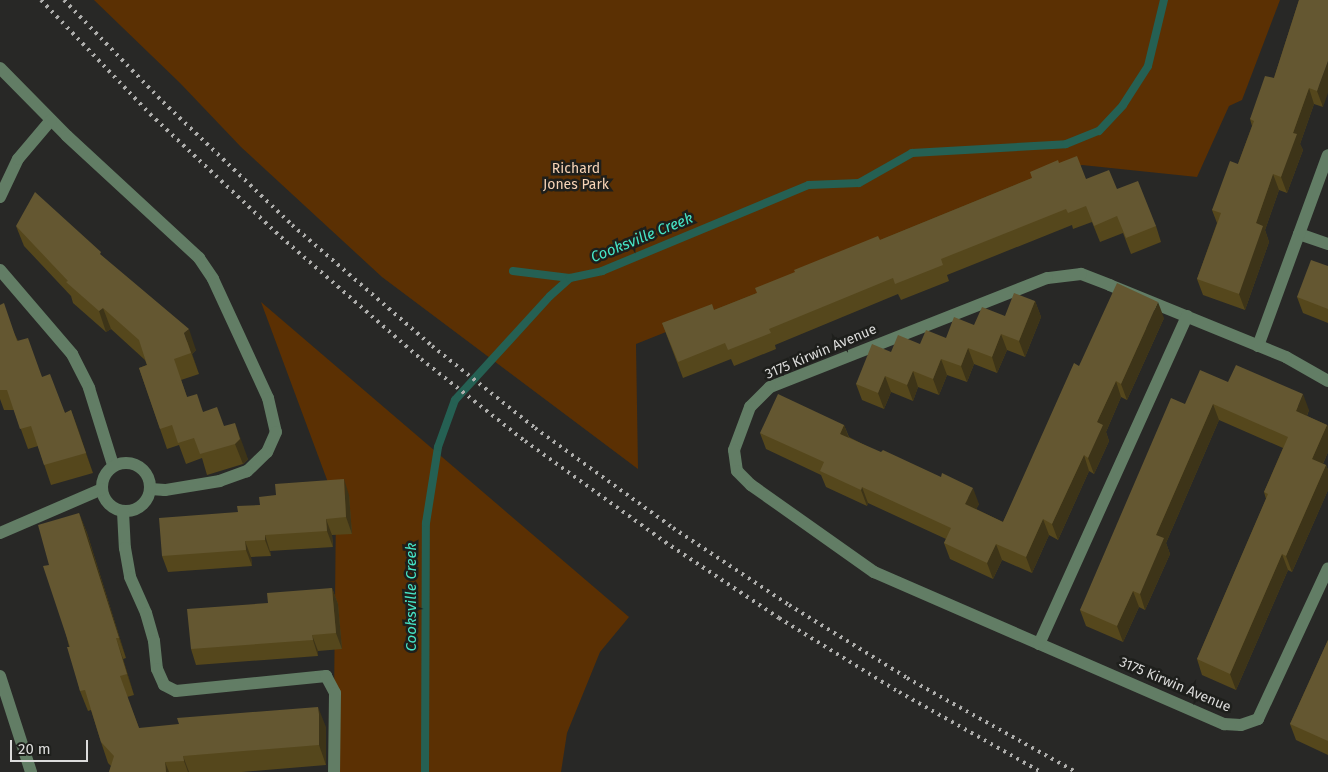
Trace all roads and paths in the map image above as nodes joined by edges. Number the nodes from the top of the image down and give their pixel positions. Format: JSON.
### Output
{"nodes":[{"id":1,"x":0,"y":68,"type":"edge"},
{"id":2,"x":51,"y":120,"type":"junction"},
{"id":3,"x":1328,"y":156,"type":"edge"},
{"id":4,"x":0,"y":197,"type":"edge"},
{"id":5,"x":1299,"y":234,"type":"junction"},
{"id":6,"x":1328,"y":244,"type":"edge"},
{"id":7,"x":0,"y":270,"type":"edge"},
{"id":8,"x":1187,"y":316,"type":"junction"},
{"id":9,"x":1258,"y":346,"type":"junction"},
{"id":10,"x":1328,"y":381,"type":"edge"},
{"id":11,"x":112,"y":465,"type":"junction"},
{"id":12,"x":102,"y":489,"type":"junction"},
{"id":13,"x":150,"y":489,"type":"junction"},
{"id":14,"x":123,"y":512,"type":"junction"},
{"id":15,"x":0,"y":533,"type":"edge"},
{"id":16,"x":1328,"y":568,"type":"edge"},
{"id":17,"x":1039,"y":644,"type":"junction"},
{"id":18,"x":0,"y":676,"type":"edge"},
{"id":19,"x":31,"y":772,"type":"edge"},
{"id":20,"x":334,"y":772,"type":"edge"}],
"edges":[{"from":1,"to":2,"type":"street"},
{"from":2,"to":4,"type":"street"},
{"from":2,"to":13,"type":"street"},
{"from":3,"to":5,"type":"street"},
{"from":5,"to":6,"type":"street"},
{"from":5,"to":9,"type":"street"},
{"from":7,"to":11,"type":"street"},
{"from":8,"to":9,"type":"street","name":"3175 Kirwin Avenue"},
{"from":8,"to":17,"type":"street"},
{"from":8,"to":17,"type":"street","name":"3175 Kirwin Avenue"},
{"from":9,"to":10,"type":"street","name":"3175 Kirwin Avenue"},
{"from":11,"to":12,"type":"street"},
{"from":11,"to":13,"type":"street"},
{"from":12,"to":14,"type":"street"},
{"from":12,"to":15,"type":"street"},
{"from":13,"to":14,"type":"street"},
{"from":14,"to":20,"type":"street"},
{"from":16,"to":17,"type":"street","name":"3175 Kirwin Avenue"},
{"from":18,"to":19,"type":"street"}]}
